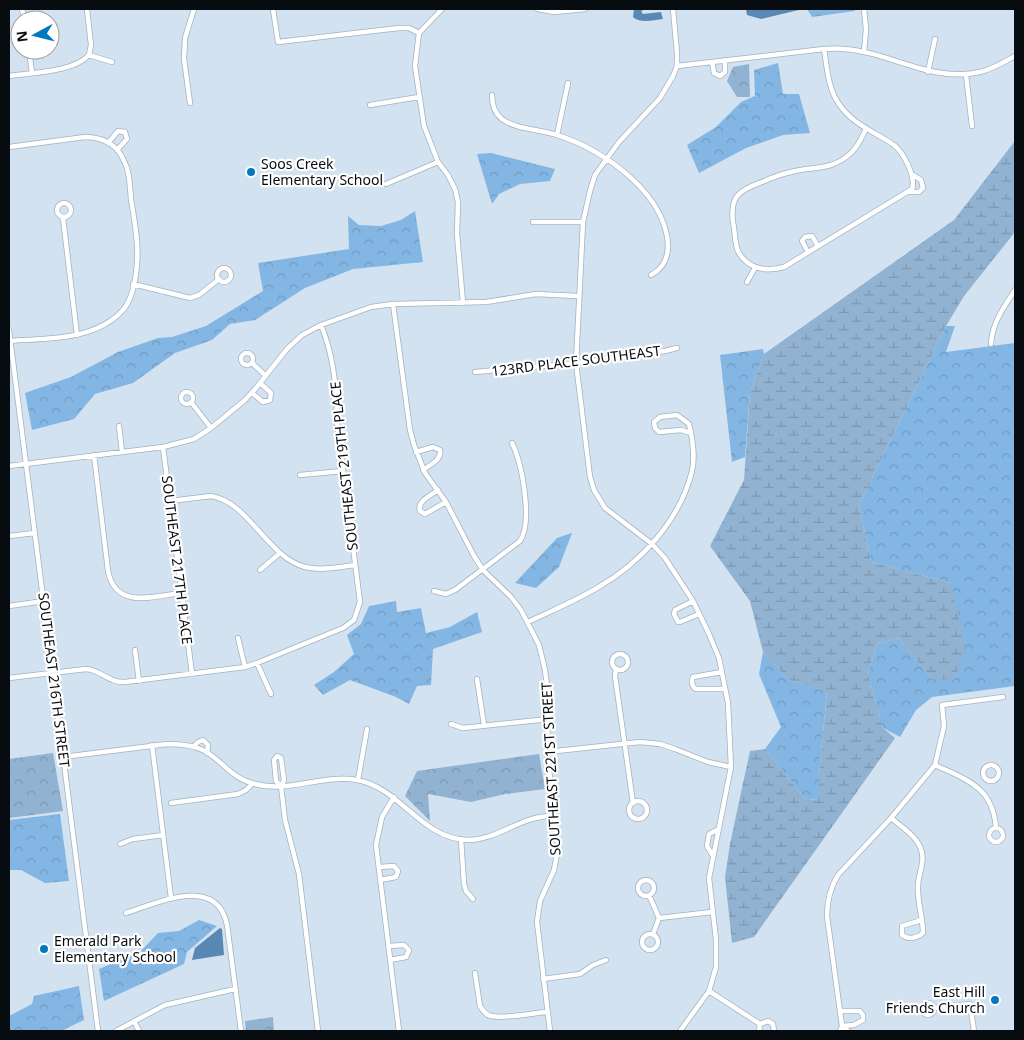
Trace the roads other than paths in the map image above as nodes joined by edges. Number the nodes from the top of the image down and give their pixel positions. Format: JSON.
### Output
{"nodes":[{"id":1,"x":87,"y":9,"type":"edge"},
{"id":2,"x":194,"y":9,"type":"edge"},
{"id":3,"x":273,"y":9,"type":"edge"},
{"id":4,"x":442,"y":9,"type":"edge"},
{"id":5,"x":538,"y":9,"type":"edge"},
{"id":6,"x":585,"y":9,"type":"edge"},
{"id":7,"x":673,"y":9,"type":"edge"},
{"id":8,"x":864,"y":9,"type":"edge"},
{"id":9,"x":419,"y":33,"type":"junction"},
{"id":10,"x":935,"y":39,"type":"dead end"},
{"id":11,"x":824,"y":49,"type":"junction"},
{"id":12,"x":864,"y":52,"type":"junction"},
{"id":13,"x":89,"y":54,"type":"junction"},
{"id":14,"x":1015,"y":56,"type":"edge"},
{"id":15,"x":30,"y":60,"type":"edge"},
{"id":16,"x":725,"y":60,"type":"junction"},
{"id":17,"x":112,"y":62,"type":"dead end"},
{"id":18,"x":712,"y":62,"type":"junction"},
{"id":19,"x":677,"y":66,"type":"junction"},
{"id":20,"x":32,"y":72,"type":"junction"},
{"id":21,"x":928,"y":72,"type":"junction"},
{"id":22,"x":966,"y":75,"type":"junction"},
{"id":23,"x":9,"y":76,"type":"edge"},
{"id":24,"x":568,"y":83,"type":"dead end"},
{"id":25,"x":492,"y":96,"type":"dead end"},
{"id":26,"x":419,"y":97,"type":"junction"},
{"id":27,"x":190,"y":103,"type":"dead end"},
{"id":28,"x":370,"y":105,"type":"dead end"},
{"id":29,"x":972,"y":126,"type":"dead end"},
{"id":30,"x":866,"y":130,"type":"junction"},
{"id":31,"x":557,"y":135,"type":"junction"},
{"id":32,"x":110,"y":144,"type":"junction"},
{"id":33,"x":9,"y":147,"type":"edge"},
{"id":34,"x":117,"y":150,"type":"junction"},
{"id":35,"x":605,"y":159,"type":"junction"},
{"id":36,"x":438,"y":162,"type":"junction"},
{"id":37,"x":912,"y":175,"type":"junction"},
{"id":38,"x":386,"y":184,"type":"dead end"},
{"id":39,"x":909,"y":192,"type":"junction"},
{"id":40,"x":63,"y":218,"type":"dead end"},
{"id":41,"x":533,"y":222,"type":"dead end"},
{"id":42,"x":583,"y":222,"type":"junction"},
{"id":43,"x":818,"y":246,"type":"junction"},
{"id":44,"x":808,"y":252,"type":"junction"},
{"id":45,"x":755,"y":268,"type":"junction"},
{"id":46,"x":651,"y":275,"type":"dead end"},
{"id":47,"x":219,"y":279,"type":"dead end"},
{"id":48,"x":747,"y":282,"type":"dead end"},
{"id":49,"x":133,"y":284,"type":"junction"},
{"id":50,"x":1014,"y":293,"type":"edge"},
{"id":51,"x":578,"y":296,"type":"junction"},
{"id":52,"x":463,"y":303,"type":"junction"},
{"id":53,"x":393,"y":304,"type":"junction"},
{"id":54,"x":322,"y":325,"type":"junction"},
{"id":55,"x":9,"y":330,"type":"edge"},
{"id":56,"x":77,"y":335,"type":"junction"},
{"id":57,"x":9,"y":341,"type":"edge"},
{"id":58,"x":991,"y":344,"type":"dead end"},
{"id":59,"x":677,"y":348,"type":"dead end"},
{"id":60,"x":252,"y":363,"type":"dead end"},
{"id":61,"x":576,"y":363,"type":"junction"},
{"id":62,"x":475,"y":372,"type":"dead end"},
{"id":63,"x":266,"y":376,"type":"junction"},
{"id":64,"x":260,"y":383,"type":"junction"},
{"id":65,"x":252,"y":393,"type":"junction"},
{"id":66,"x":191,"y":402,"type":"dead end"},
{"id":67,"x":119,"y":426,"type":"dead end"},
{"id":68,"x":211,"y":428,"type":"junction"},
{"id":69,"x":692,"y":432,"type":"junction"},
{"id":70,"x":512,"y":443,"type":"dead end"},
{"id":71,"x":163,"y":447,"type":"junction"},
{"id":72,"x":122,"y":452,"type":"junction"},
{"id":73,"x":416,"y":452,"type":"junction"},
{"id":74,"x":94,"y":455,"type":"junction"},
{"id":75,"x":26,"y":463,"type":"junction"},
{"id":76,"x":9,"y":466,"type":"edge"},
{"id":77,"x":423,"y":470,"type":"junction"},
{"id":78,"x":343,"y":471,"type":"junction"},
{"id":79,"x":300,"y":475,"type":"dead end"},
{"id":80,"x":438,"y":490,"type":"junction"},
{"id":81,"x":170,"y":501,"type":"junction"},
{"id":82,"x":446,"y":502,"type":"junction"},
{"id":83,"x":36,"y":532,"type":"junction"},
{"id":84,"x":9,"y":536,"type":"edge"},
{"id":85,"x":652,"y":544,"type":"junction"},
{"id":86,"x":280,"y":553,"type":"junction"},
{"id":87,"x":355,"y":565,"type":"junction"},
{"id":88,"x":260,"y":570,"type":"dead end"},
{"id":89,"x":483,"y":570,"type":"junction"},
{"id":90,"x":434,"y":591,"type":"dead end"},
{"id":91,"x":181,"y":593,"type":"junction"},
{"id":92,"x":44,"y":601,"type":"junction"},
{"id":93,"x":693,"y":601,"type":"junction"},
{"id":94,"x":9,"y":606,"type":"edge"},
{"id":95,"x":699,"y":614,"type":"junction"},
{"id":96,"x":528,"y":622,"type":"junction"},
{"id":97,"x":238,"y":638,"type":"dead end"},
{"id":98,"x":135,"y":650,"type":"dead end"},
{"id":99,"x":258,"y":663,"type":"junction"},
{"id":100,"x":245,"y":667,"type":"junction"},
{"id":101,"x":616,"y":669,"type":"dead end"},
{"id":102,"x":722,"y":672,"type":"junction"},
{"id":103,"x":53,"y":673,"type":"junction"},
{"id":104,"x":192,"y":674,"type":"junction"},
{"id":105,"x":9,"y":678,"type":"edge"},
{"id":106,"x":477,"y":678,"type":"dead end"},
{"id":107,"x":139,"y":680,"type":"junction"},
{"id":108,"x":725,"y":689,"type":"junction"},
{"id":109,"x":271,"y":694,"type":"dead end"},
{"id":110,"x":1004,"y":698,"type":"dead end"},
{"id":111,"x":549,"y":718,"type":"junction"},
{"id":112,"x":451,"y":724,"type":"dead end"},
{"id":113,"x":484,"y":726,"type":"junction"},
{"id":114,"x":367,"y":729,"type":"dead end"},
{"id":115,"x":624,"y":743,"type":"junction"},
{"id":116,"x":152,"y":745,"type":"junction"},
{"id":117,"x":193,"y":747,"type":"junction"},
{"id":118,"x":547,"y":752,"type":"junction"},
{"id":119,"x":207,"y":753,"type":"junction"},
{"id":120,"x":63,"y":757,"type":"junction"},
{"id":121,"x":935,"y":765,"type":"junction"},
{"id":122,"x":731,"y":767,"type":"junction"},
{"id":123,"x":986,"y":778,"type":"dead end"},
{"id":124,"x":358,"y":780,"type":"junction"},
{"id":125,"x":252,"y":784,"type":"junction"},
{"id":126,"x":281,"y":786,"type":"junction"},
{"id":127,"x":978,"y":787,"type":"junction"},
{"id":128,"x":394,"y":797,"type":"junction"},
{"id":129,"x":171,"y":802,"type":"dead end"},
{"id":130,"x":633,"y":803,"type":"dead end"},
{"id":131,"x":555,"y":815,"type":"junction"},
{"id":132,"x":891,"y":818,"type":"junction"},
{"id":133,"x":996,"y":828,"type":"dead end"},
{"id":134,"x":719,"y":829,"type":"junction"},
{"id":135,"x":163,"y":835,"type":"junction"},
{"id":136,"x":461,"y":839,"type":"junction"},
{"id":137,"x":120,"y":844,"type":"dead end"},
{"id":138,"x":713,"y":856,"type":"junction"},
{"id":139,"x":379,"y":867,"type":"junction"},
{"id":140,"x":380,"y":880,"type":"junction"},
{"id":141,"x":649,"y":895,"type":"dead end"},
{"id":142,"x":171,"y":898,"type":"junction"},
{"id":143,"x":473,"y":899,"type":"dead end"},
{"id":144,"x":712,"y":912,"type":"junction"},
{"id":145,"x":126,"y":913,"type":"dead end"},
{"id":146,"x":659,"y":918,"type":"junction"},
{"id":147,"x":922,"y":920,"type":"junction"},
{"id":148,"x":653,"y":934,"type":"dead end"},
{"id":149,"x":389,"y":946,"type":"junction"},
{"id":150,"x":390,"y":960,"type":"junction"},
{"id":151,"x":606,"y":960,"type":"dead end"},
{"id":152,"x":476,"y":973,"type":"dead end"},
{"id":153,"x":543,"y":979,"type":"junction"},
{"id":154,"x":235,"y":990,"type":"junction"},
{"id":155,"x":709,"y":990,"type":"junction"},
{"id":156,"x":935,"y":1008,"type":"dead end"},
{"id":157,"x":840,"y":1011,"type":"junction"},
{"id":158,"x":547,"y":1012,"type":"junction"},
{"id":159,"x":135,"y":1023,"type":"junction"},
{"id":160,"x":760,"y":1024,"type":"junction"},
{"id":161,"x":841,"y":1029,"type":"edge"},
{"id":162,"x":98,"y":1031,"type":"edge"},
{"id":163,"x":116,"y":1031,"type":"edge"},
{"id":164,"x":139,"y":1031,"type":"edge"},
{"id":165,"x":240,"y":1031,"type":"edge"},
{"id":166,"x":318,"y":1031,"type":"edge"},
{"id":167,"x":400,"y":1031,"type":"edge"},
{"id":168,"x":550,"y":1031,"type":"edge"},
{"id":169,"x":680,"y":1031,"type":"edge"},
{"id":170,"x":759,"y":1031,"type":"edge"},
{"id":171,"x":774,"y":1031,"type":"edge"},
{"id":172,"x":848,"y":1031,"type":"edge"},
{"id":173,"x":974,"y":1031,"type":"edge"}],
"edges":[{"from":1,"to":13,"type":"street"},
{"from":2,"to":27,"type":"street"},
{"from":3,"to":9,"type":"street"},
{"from":4,"to":9,"type":"street"},
{"from":5,"to":6,"type":"street"},
{"from":7,"to":19,"type":"street"},
{"from":8,"to":12,"type":"street"},
{"from":9,"to":26,"type":"street"},
{"from":10,"to":21,"type":"street"},
{"from":11,"to":12,"type":"street"},
{"from":11,"to":16,"type":"street"},
{"from":11,"to":30,"type":"street"},
{"from":12,"to":21,"type":"street"},
{"from":13,"to":17,"type":"street"},
{"from":13,"to":20,"type":"street"},
{"from":14,"to":22,"type":"street"},
{"from":15,"to":20,"type":"street"},
{"from":16,"to":18,"type":"street"},
{"from":16,"to":18,"type":"street"},
{"from":18,"to":19,"type":"street"},
{"from":19,"to":35,"type":"street"},
{"from":20,"to":23,"type":"street"},
{"from":21,"to":22,"type":"street"},
{"from":22,"to":29,"type":"street"},
{"from":24,"to":31,"type":"street"},
{"from":25,"to":31,"type":"street"},
{"from":26,"to":28,"type":"street"},
{"from":26,"to":36,"type":"street"},
{"from":30,"to":37,"type":"street"},
{"from":30,"to":45,"type":"street"},
{"from":31,"to":35,"type":"street"},
{"from":32,"to":33,"type":"street"},
{"from":32,"to":34,"type":"street"},
{"from":32,"to":34,"type":"street"},
{"from":34,"to":49,"type":"street"},
{"from":35,"to":42,"type":"street"},
{"from":35,"to":46,"type":"street"},
{"from":36,"to":38,"type":"street"},
{"from":36,"to":52,"type":"street"},
{"from":37,"to":39,"type":"street"},
{"from":37,"to":39,"type":"street"},
{"from":39,"to":43,"type":"street"},
{"from":40,"to":56,"type":"street"},
{"from":41,"to":42,"type":"street"},
{"from":42,"to":51,"type":"street"},
{"from":43,"to":44,"type":"street"},
{"from":43,"to":44,"type":"street"},
{"from":44,"to":45,"type":"street"},
{"from":45,"to":48,"type":"street"},
{"from":47,"to":49,"type":"street"},
{"from":49,"to":56,"type":"street"},
{"from":50,"to":58,"type":"street"},
{"from":51,"to":52,"type":"street"},
{"from":51,"to":61,"type":"street"},
{"from":52,"to":53,"type":"street"},
{"from":53,"to":54,"type":"street"},
{"from":53,"to":73,"type":"street","name":"SOUTHEAST 221ST STREET"},
{"from":54,"to":63,"type":"street"},
{"from":54,"to":78,"type":"street","name":"SOUTHEAST 219TH PLACE"},
{"from":55,"to":57,"type":"street","name":"SOUTHEAST 216TH STREET"},
{"from":56,"to":57,"type":"street"},
{"from":57,"to":75,"type":"street","name":"SOUTHEAST 216TH STREET"},
{"from":59,"to":61,"type":"street","name":"123RD PLACE SOUTHEAST"},
{"from":60,"to":63,"type":"street"},
{"from":61,"to":62,"type":"street","name":"123RD PLACE SOUTHEAST"},
{"from":61,"to":85,"type":"street"},
{"from":63,"to":64,"type":"street"},
{"from":64,"to":65,"type":"street"},
{"from":64,"to":65,"type":"street"},
{"from":65,"to":68,"type":"street"},
{"from":66,"to":68,"type":"street"},
{"from":67,"to":72,"type":"street"},
{"from":68,"to":71,"type":"street"},
{"from":69,"to":69,"type":"street"},
{"from":69,"to":85,"type":"street"},
{"from":70,"to":89,"type":"street"},
{"from":71,"to":72,"type":"street"},
{"from":71,"to":81,"type":"street","name":"SOUTHEAST 217TH PLACE"},
{"from":72,"to":74,"type":"street"},
{"from":73,"to":77,"type":"street","name":"SOUTHEAST 221ST STREET"},
{"from":73,"to":77,"type":"street"},
{"from":74,"to":75,"type":"street"},
{"from":74,"to":91,"type":"street"},
{"from":75,"to":76,"type":"street"},
{"from":75,"to":83,"type":"street","name":"SOUTHEAST 216TH STREET"},
{"from":77,"to":80,"type":"street","name":"SOUTHEAST 221ST STREET"},
{"from":78,"to":79,"type":"street"},
{"from":78,"to":87,"type":"street","name":"SOUTHEAST 219TH PLACE"},
{"from":80,"to":82,"type":"street","name":"SOUTHEAST 221ST STREET"},
{"from":80,"to":82,"type":"street"},
{"from":81,"to":86,"type":"street"},
{"from":81,"to":91,"type":"street","name":"SOUTHEAST 217TH PLACE"},
{"from":82,"to":89,"type":"street","name":"SOUTHEAST 221ST STREET"},
{"from":83,"to":84,"type":"street"},
{"from":83,"to":92,"type":"street","name":"SOUTHEAST 216TH STREET"},
{"from":85,"to":93,"type":"street"},
{"from":85,"to":96,"type":"street"},
{"from":86,"to":87,"type":"street"},
{"from":86,"to":88,"type":"street"},
{"from":87,"to":99,"type":"street","name":"SOUTHEAST 219TH PLACE"},
{"from":89,"to":90,"type":"street"},
{"from":89,"to":96,"type":"street","name":"SOUTHEAST 221ST STREET"},
{"from":91,"to":104,"type":"street","name":"SOUTHEAST 217TH PLACE"},
{"from":92,"to":94,"type":"street"},
{"from":92,"to":103,"type":"street","name":"SOUTHEAST 216TH STREET"},
{"from":93,"to":95,"type":"street"},
{"from":93,"to":95,"type":"street"},
{"from":95,"to":102,"type":"street"},
{"from":96,"to":111,"type":"street","name":"SOUTHEAST 221ST STREET"},
{"from":97,"to":100,"type":"street"},
{"from":98,"to":107,"type":"street"},
{"from":99,"to":100,"type":"street"},
{"from":99,"to":109,"type":"street"},
{"from":100,"to":104,"type":"street"},
{"from":101,"to":115,"type":"street"},
{"from":102,"to":108,"type":"street"},
{"from":102,"to":108,"type":"street"},
{"from":103,"to":105,"type":"street"},
{"from":103,"to":107,"type":"street"},
{"from":103,"to":120,"type":"street","name":"SOUTHEAST 216TH STREET"},
{"from":104,"to":107,"type":"street"},
{"from":106,"to":113,"type":"street"},
{"from":108,"to":122,"type":"street"},
{"from":110,"to":121,"type":"street"},
{"from":111,"to":113,"type":"street"},
{"from":111,"to":118,"type":"street","name":"SOUTHEAST 221ST STREET"},
{"from":112,"to":113,"type":"street"},
{"from":114,"to":124,"type":"street"},
{"from":115,"to":118,"type":"street"},
{"from":115,"to":122,"type":"street"},
{"from":115,"to":130,"type":"street"},
{"from":116,"to":117,"type":"street"},
{"from":116,"to":120,"type":"street"},
{"from":116,"to":135,"type":"street"},
{"from":117,"to":119,"type":"street"},
{"from":117,"to":119,"type":"street"},
{"from":118,"to":131,"type":"street","name":"SOUTHEAST 221ST STREET"},
{"from":119,"to":125,"type":"street"},
{"from":120,"to":162,"type":"street","name":"SOUTHEAST 216TH STREET"},
{"from":121,"to":127,"type":"street"},
{"from":121,"to":132,"type":"street"},
{"from":122,"to":134,"type":"street"},
{"from":123,"to":127,"type":"street"},
{"from":124,"to":126,"type":"street"},
{"from":124,"to":128,"type":"street"},
{"from":125,"to":126,"type":"street"},
{"from":125,"to":129,"type":"street"},
{"from":126,"to":126,"type":"street"},
{"from":126,"to":166,"type":"street"},
{"from":127,"to":133,"type":"street"},
{"from":128,"to":136,"type":"street"},
{"from":128,"to":139,"type":"street"},
{"from":131,"to":136,"type":"street"},
{"from":131,"to":153,"type":"street","name":"SOUTHEAST 221ST STREET"},
{"from":132,"to":147,"type":"street"},
{"from":132,"to":157,"type":"street"},
{"from":134,"to":138,"type":"street"},
{"from":134,"to":138,"type":"street"},
{"from":135,"to":137,"type":"street"},
{"from":135,"to":142,"type":"street"},
{"from":136,"to":143,"type":"street"},
{"from":138,"to":144,"type":"street"},
{"from":139,"to":140,"type":"street"},
{"from":139,"to":140,"type":"street"},
{"from":140,"to":149,"type":"street"},
{"from":141,"to":146,"type":"street"},
{"from":142,"to":145,"type":"street"},
{"from":142,"to":154,"type":"street"},
{"from":144,"to":146,"type":"street"},
{"from":144,"to":155,"type":"street"},
{"from":146,"to":148,"type":"street"},
{"from":147,"to":147,"type":"street"},
{"from":149,"to":150,"type":"street"},
{"from":149,"to":150,"type":"street"},
{"from":150,"to":167,"type":"street"},
{"from":151,"to":153,"type":"street"},
{"from":152,"to":158,"type":"street"},
{"from":153,"to":158,"type":"street","name":"SOUTHEAST 221ST STREET"},
{"from":154,"to":159,"type":"street"},
{"from":154,"to":165,"type":"street"},
{"from":155,"to":160,"type":"street"},
{"from":155,"to":169,"type":"street"},
{"from":156,"to":173,"type":"street"},
{"from":157,"to":161,"type":"street"},
{"from":157,"to":161,"type":"street"},
{"from":158,"to":168,"type":"street","name":"SOUTHEAST 221ST STREET"},
{"from":159,"to":163,"type":"street"},
{"from":159,"to":164,"type":"street"},
{"from":160,"to":170,"type":"street"},
{"from":160,"to":171,"type":"street"},
{"from":161,"to":172,"type":"street"}]}
